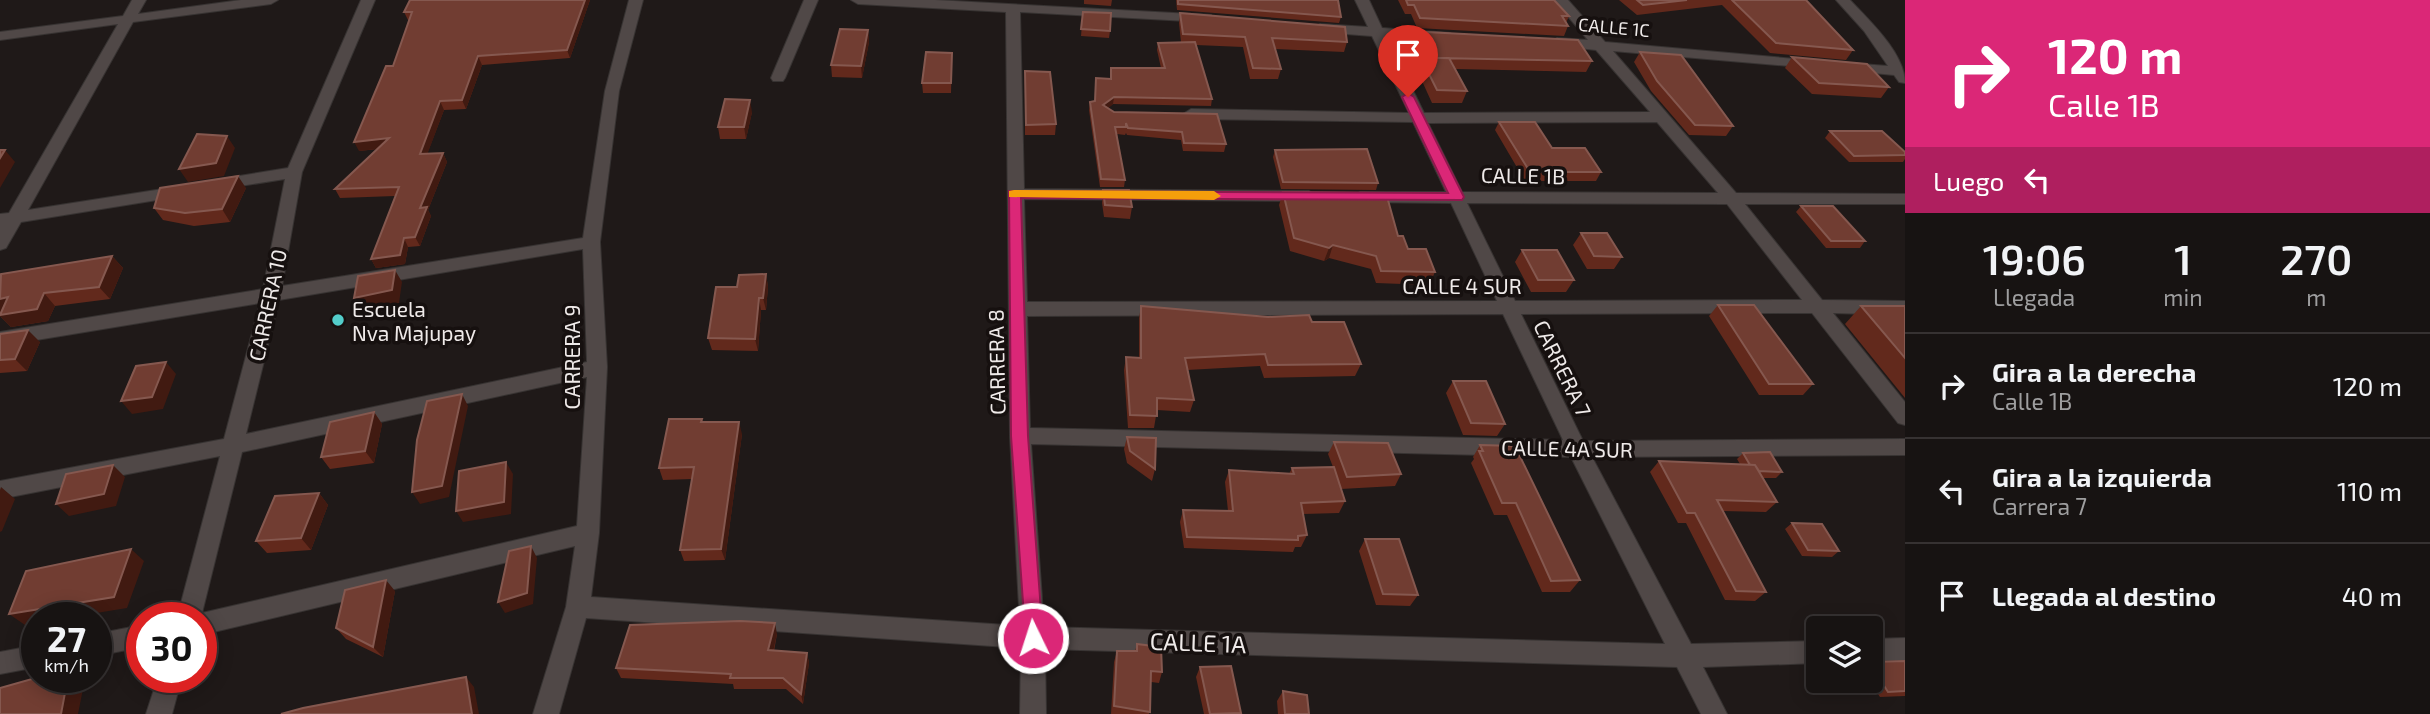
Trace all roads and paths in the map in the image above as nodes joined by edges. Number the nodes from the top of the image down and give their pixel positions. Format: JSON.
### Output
{"nodes":[{"id":1,"x":139,"y":0,"type":"edge"},
{"id":2,"x":271,"y":0,"type":"edge"},
{"id":3,"x":368,"y":0,"type":"edge"},
{"id":4,"x":636,"y":0,"type":"edge"},
{"id":5,"x":811,"y":0,"type":"edge"},
{"id":6,"x":858,"y":0,"type":"edge"},
{"id":7,"x":1362,"y":0,"type":"edge"},
{"id":8,"x":1562,"y":0,"type":"edge"},
{"id":9,"x":1843,"y":0,"type":"edge"},
{"id":10,"x":975,"y":4,"type":"edge"},
{"id":11,"x":1013,"y":10,"type":"junction"},
{"id":12,"x":129,"y":19,"type":"junction"},
{"id":13,"x":1227,"y":20,"type":"edge"},
{"id":14,"x":1301,"y":26,"type":"edge"},
{"id":15,"x":1378,"y":33,"type":"junction"},
{"id":16,"x":0,"y":36,"type":"edge"},
{"id":17,"x":1470,"y":38,"type":"edge"},
{"id":18,"x":1538,"y":41,"type":"edge"},
{"id":19,"x":1603,"y":45,"type":"junction"},
{"id":20,"x":1902,"y":75,"type":"edge"},
{"id":21,"x":778,"y":78,"type":"dead end"},
{"id":22,"x":1168,"y":114,"type":"edge"},
{"id":23,"x":1664,"y":117,"type":"junction"},
{"id":24,"x":1418,"y":118,"type":"junction"},
{"id":25,"x":294,"y":172,"type":"junction"},
{"id":26,"x":1014,"y":194,"type":"junction"},
{"id":27,"x":1457,"y":197,"type":"junction"},
{"id":28,"x":1905,"y":199,"type":"edge"},
{"id":29,"x":1734,"y":201,"type":"junction"},
{"id":30,"x":7,"y":219,"type":"edge"},
{"id":31,"x":591,"y":242,"type":"junction"},
{"id":32,"x":0,"y":244,"type":"edge"},
{"id":33,"x":271,"y":296,"type":"junction"},
{"id":34,"x":1816,"y":306,"type":"junction"},
{"id":35,"x":1508,"y":308,"type":"junction"},
{"id":36,"x":1905,"y":308,"type":"edge"},
{"id":37,"x":1019,"y":309,"type":"junction"},
{"id":38,"x":0,"y":339,"type":"edge"},
{"id":39,"x":597,"y":367,"type":"junction"},
{"id":40,"x":1905,"y":417,"type":"edge"},
{"id":41,"x":1020,"y":436,"type":"junction"},
{"id":42,"x":235,"y":445,"type":"junction"},
{"id":43,"x":1905,"y":447,"type":"edge"},
{"id":44,"x":1577,"y":449,"type":"junction"},
{"id":45,"x":0,"y":490,"type":"edge"},
{"id":46,"x":588,"y":533,"type":"junction"},
{"id":47,"x":193,"y":602,"type":"edge"},
{"id":48,"x":578,"y":607,"type":"junction"},
{"id":49,"x":217,"y":620,"type":"edge"},
{"id":50,"x":1033,"y":638,"type":"junction"},
{"id":51,"x":1905,"y":649,"type":"edge"},
{"id":52,"x":1883,"y":650,"type":"edge"},
{"id":53,"x":1806,"y":652,"type":"edge"},
{"id":54,"x":1685,"y":656,"type":"junction"},
{"id":55,"x":21,"y":659,"type":"edge"},
{"id":56,"x":0,"y":663,"type":"edge"},
{"id":57,"x":165,"y":693,"type":"edge"},
{"id":58,"x":159,"y":714,"type":"edge"},
{"id":59,"x":546,"y":714,"type":"edge"},
{"id":60,"x":1033,"y":714,"type":"edge"},
{"id":61,"x":1714,"y":714,"type":"edge"}],
"edges":[{"from":1,"to":12,"type":"street"},
{"from":2,"to":12,"type":"street"},
{"from":3,"to":25,"type":"street","name":"CARRERA 10"},
{"from":4,"to":31,"type":"street","name":"CARRERA 9"},
{"from":5,"to":21,"type":"street"},
{"from":6,"to":10,"type":"street"},
{"from":7,"to":15,"type":"street","name":"CARRERA 7"},
{"from":8,"to":19,"type":"street"},
{"from":9,"to":20,"type":"street"},
{"from":10,"to":11,"type":"street"},
{"from":11,"to":13,"type":"street"},
{"from":11,"to":26,"type":"street","name":"CARRERA 8"},
{"from":12,"to":16,"type":"street"},
{"from":12,"to":30,"type":"street"},
{"from":14,"to":15,"type":"street"},
{"from":15,"to":17,"type":"street"},
{"from":15,"to":24,"type":"street","name":"CARRERA 7"},
{"from":18,"to":19,"type":"street","name":"CALLE 1C"},
{"from":19,"to":20,"type":"street","name":"CALLE 1C"},
{"from":19,"to":23,"type":"street"},
{"from":22,"to":24,"type":"street"},
{"from":23,"to":24,"type":"street"},
{"from":23,"to":29,"type":"street"},
{"from":24,"to":27,"type":"street","name":"CARRERA 7"},
{"from":25,"to":30,"type":"street"},
{"from":25,"to":33,"type":"street","name":"CARRERA 10"},
{"from":26,"to":27,"type":"street","name":"CALLE 1B"},
{"from":26,"to":37,"type":"street","name":"CARRERA 8"},
{"from":27,"to":29,"type":"street","name":"CALLE 1B"},
{"from":27,"to":35,"type":"street","name":"CARRERA 7"},
{"from":28,"to":29,"type":"street","name":"CALLE 1B"},
{"from":29,"to":34,"type":"street"},
{"from":30,"to":32,"type":"street"},
{"from":31,"to":33,"type":"street"},
{"from":31,"to":39,"type":"street","name":"CARRERA 9"},
{"from":33,"to":38,"type":"street"},
{"from":33,"to":42,"type":"street","name":"CARRERA 10"},
{"from":34,"to":35,"type":"street","name":"CALLE 4 SUR"},
{"from":34,"to":36,"type":"street","name":"CALLE 4 SUR"},
{"from":34,"to":40,"type":"street"},
{"from":35,"to":37,"type":"street","name":"CALLE 4 SUR"},
{"from":35,"to":44,"type":"street","name":"CARRERA 7"},
{"from":37,"to":41,"type":"street","name":"CARRERA 8"},
{"from":39,"to":42,"type":"street"},
{"from":39,"to":46,"type":"street","name":"CARRERA 9"},
{"from":41,"to":44,"type":"street","name":"CALLE 4A SUR"},
{"from":41,"to":50,"type":"street","name":"CARRERA 8"},
{"from":42,"to":45,"type":"street"},
{"from":42,"to":47,"type":"street","name":"CARRERA 10"},
{"from":43,"to":44,"type":"street","name":"CALLE 4A SUR"},
{"from":44,"to":54,"type":"street","name":"CARRERA 7"},
{"from":46,"to":48,"type":"street","name":"CARRERA 9"},
{"from":46,"to":49,"type":"street"},
{"from":48,"to":50,"type":"street","name":"CALLE 1A"},
{"from":48,"to":59,"type":"street","name":"CARRERA 9"},
{"from":50,"to":54,"type":"street","name":"CALLE 1A"},
{"from":50,"to":60,"type":"street","name":"CARRERA 8"},
{"from":51,"to":52,"type":"street"},
{"from":53,"to":54,"type":"street","name":"CALLE 1A"},
{"from":54,"to":61,"type":"street","name":"CARRERA 7"},
{"from":55,"to":56,"type":"street"},
{"from":57,"to":58,"type":"street"}]}
